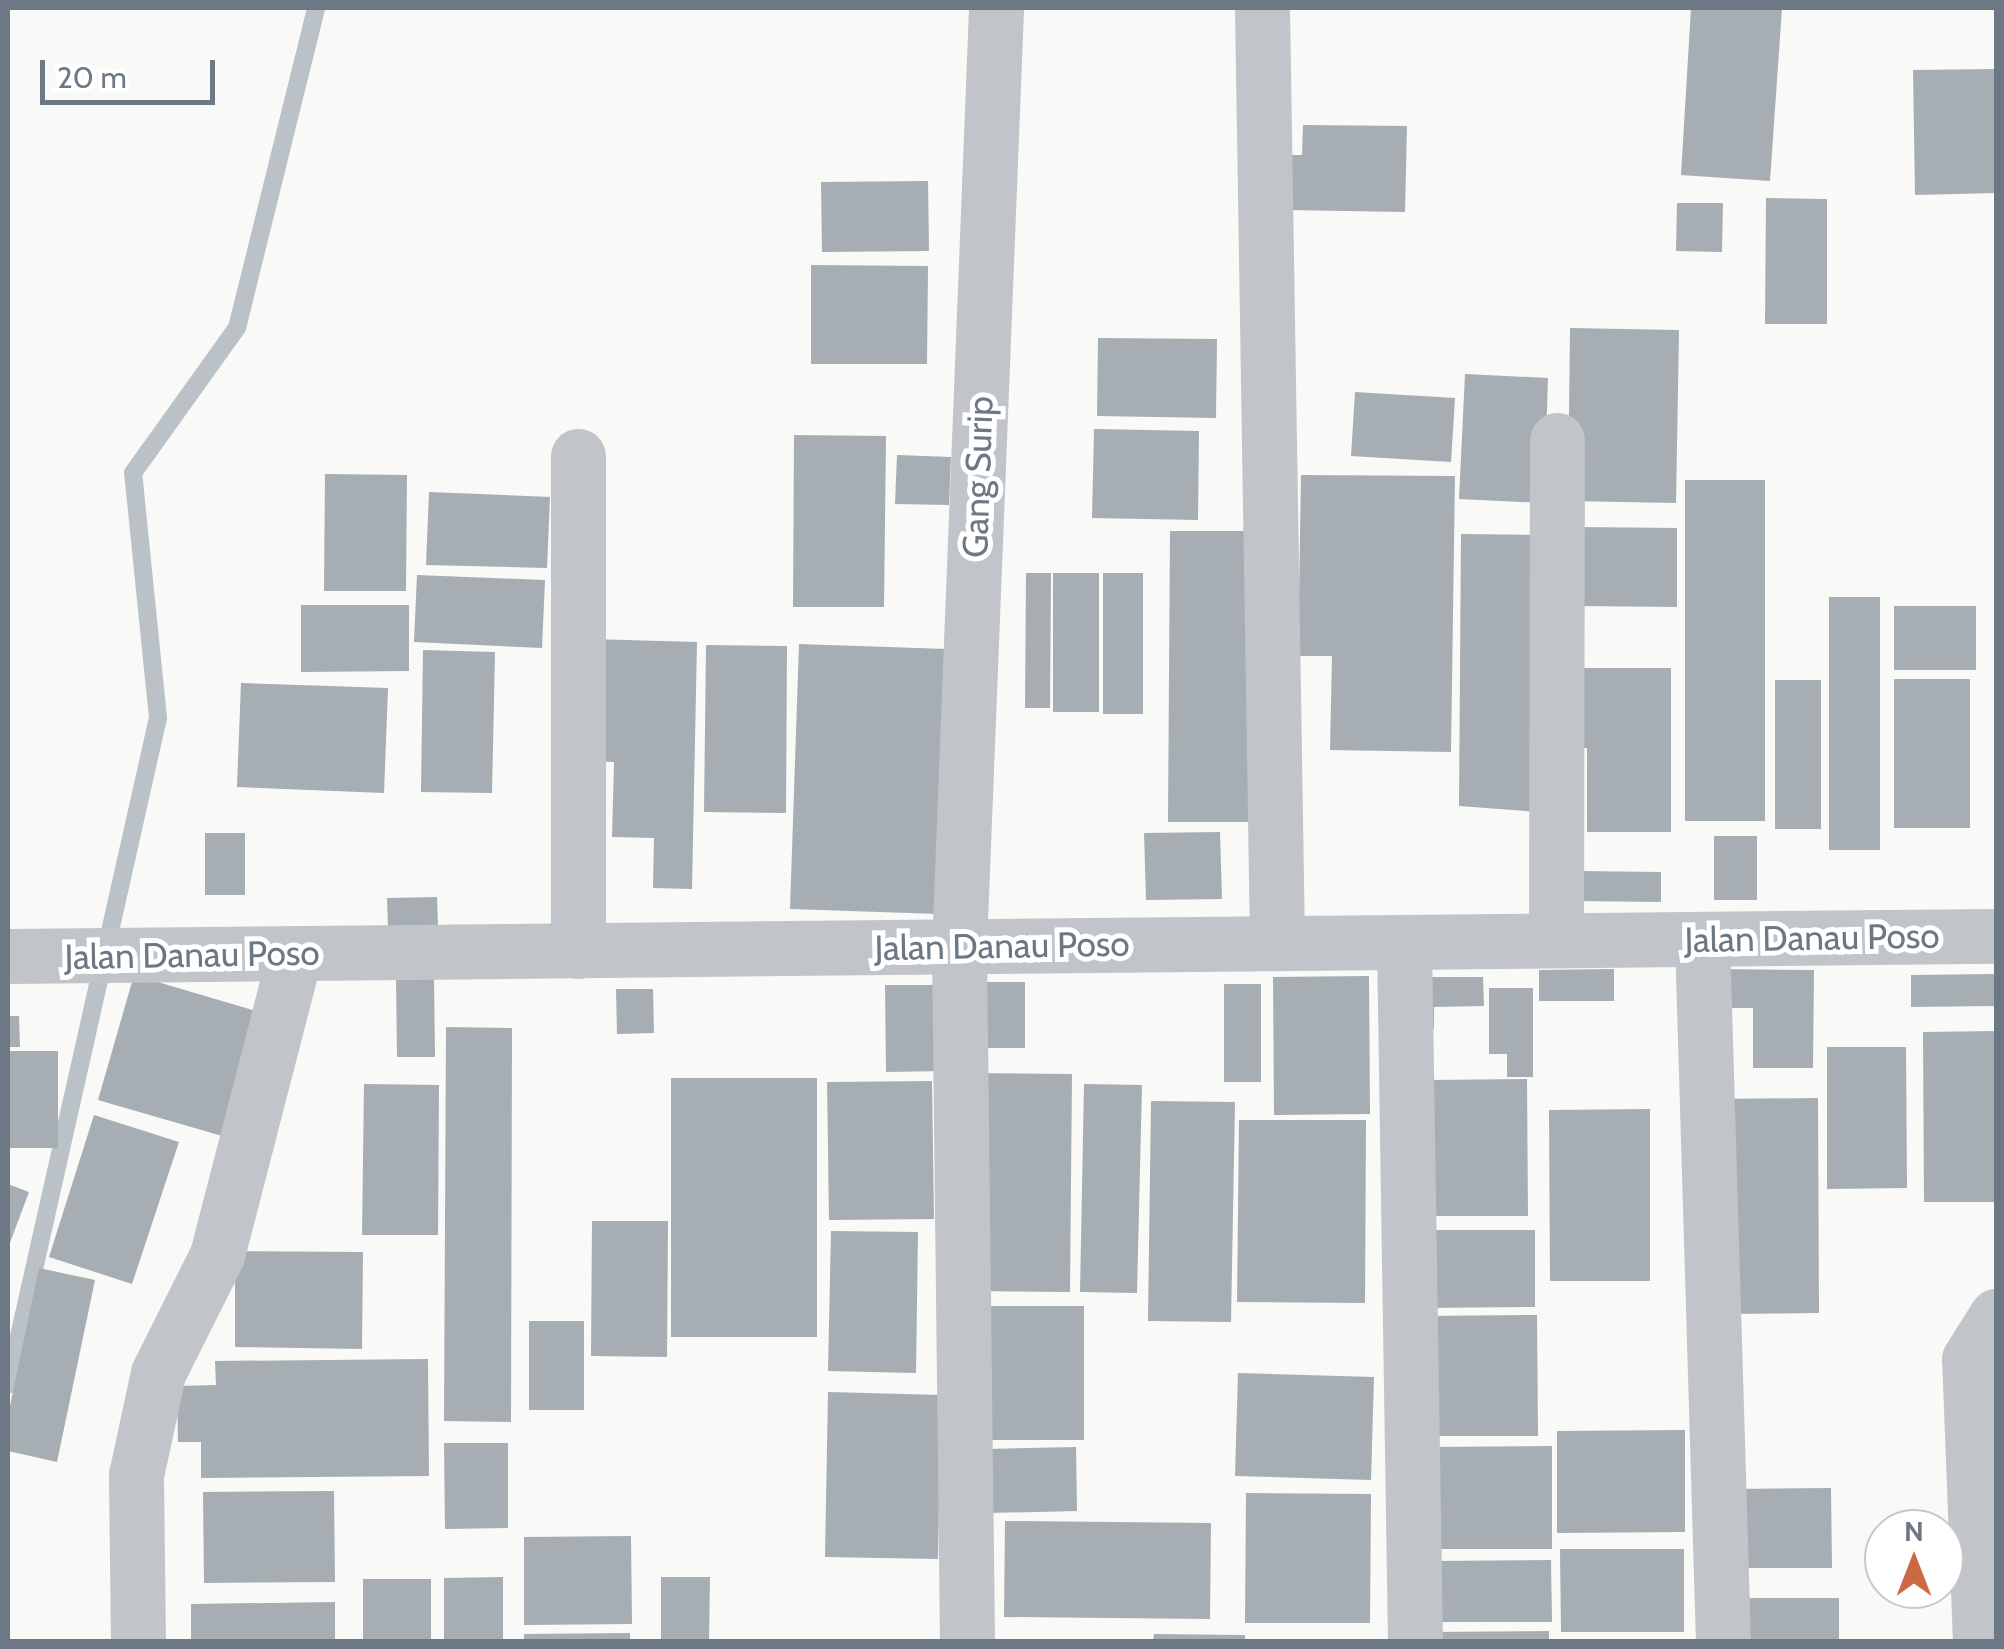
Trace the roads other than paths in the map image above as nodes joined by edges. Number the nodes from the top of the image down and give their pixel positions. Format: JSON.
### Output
{"nodes":[{"id":1,"x":996,"y":8,"type":"edge"},
{"id":2,"x":1262,"y":8,"type":"edge"},
{"id":3,"x":1557,"y":440,"type":"dead end"},
{"id":4,"x":578,"y":456,"type":"dead end"},
{"id":5,"x":1996,"y":936,"type":"edge"},
{"id":6,"x":1702,"y":939,"type":"junction"},
{"id":7,"x":1556,"y":940,"type":"junction"},
{"id":8,"x":1404,"y":942,"type":"junction"},
{"id":9,"x":1277,"y":943,"type":"junction"},
{"id":10,"x":959,"y":947,"type":"junction"},
{"id":11,"x":578,"y":951,"type":"junction"},
{"id":12,"x":295,"y":954,"type":"junction"},
{"id":13,"x":8,"y":956,"type":"edge"},
{"id":14,"x":1996,"y":1316,"type":"edge"},
{"id":15,"x":138,"y":1642,"type":"edge"},
{"id":16,"x":967,"y":1642,"type":"edge"},
{"id":17,"x":1415,"y":1642,"type":"edge"},
{"id":18,"x":1722,"y":1642,"type":"edge"},
{"id":19,"x":1980,"y":1642,"type":"edge"}],
"edges":[{"from":1,"to":10,"type":"street","name":"Gang Surip"},
{"from":2,"to":9,"type":"street"},
{"from":3,"to":7,"type":"street"},
{"from":4,"to":11,"type":"street"},
{"from":5,"to":6,"type":"street","name":"Jalan Danau Poso"},
{"from":6,"to":7,"type":"street","name":"Jalan Danau Poso"},
{"from":6,"to":18,"type":"street"},
{"from":7,"to":8,"type":"street","name":"Jalan Danau Poso"},
{"from":8,"to":9,"type":"street","name":"Jalan Danau Poso"},
{"from":8,"to":17,"type":"street"},
{"from":9,"to":10,"type":"street","name":"Jalan Danau Poso"},
{"from":10,"to":11,"type":"street","name":"Jalan Danau Poso"},
{"from":10,"to":16,"type":"street","name":"Gang Surip"},
{"from":11,"to":12,"type":"street","name":"Jalan Danau Poso"},
{"from":12,"to":13,"type":"street","name":"Jalan Danau Poso"},
{"from":12,"to":15,"type":"street"},
{"from":14,"to":19,"type":"street"}]}
